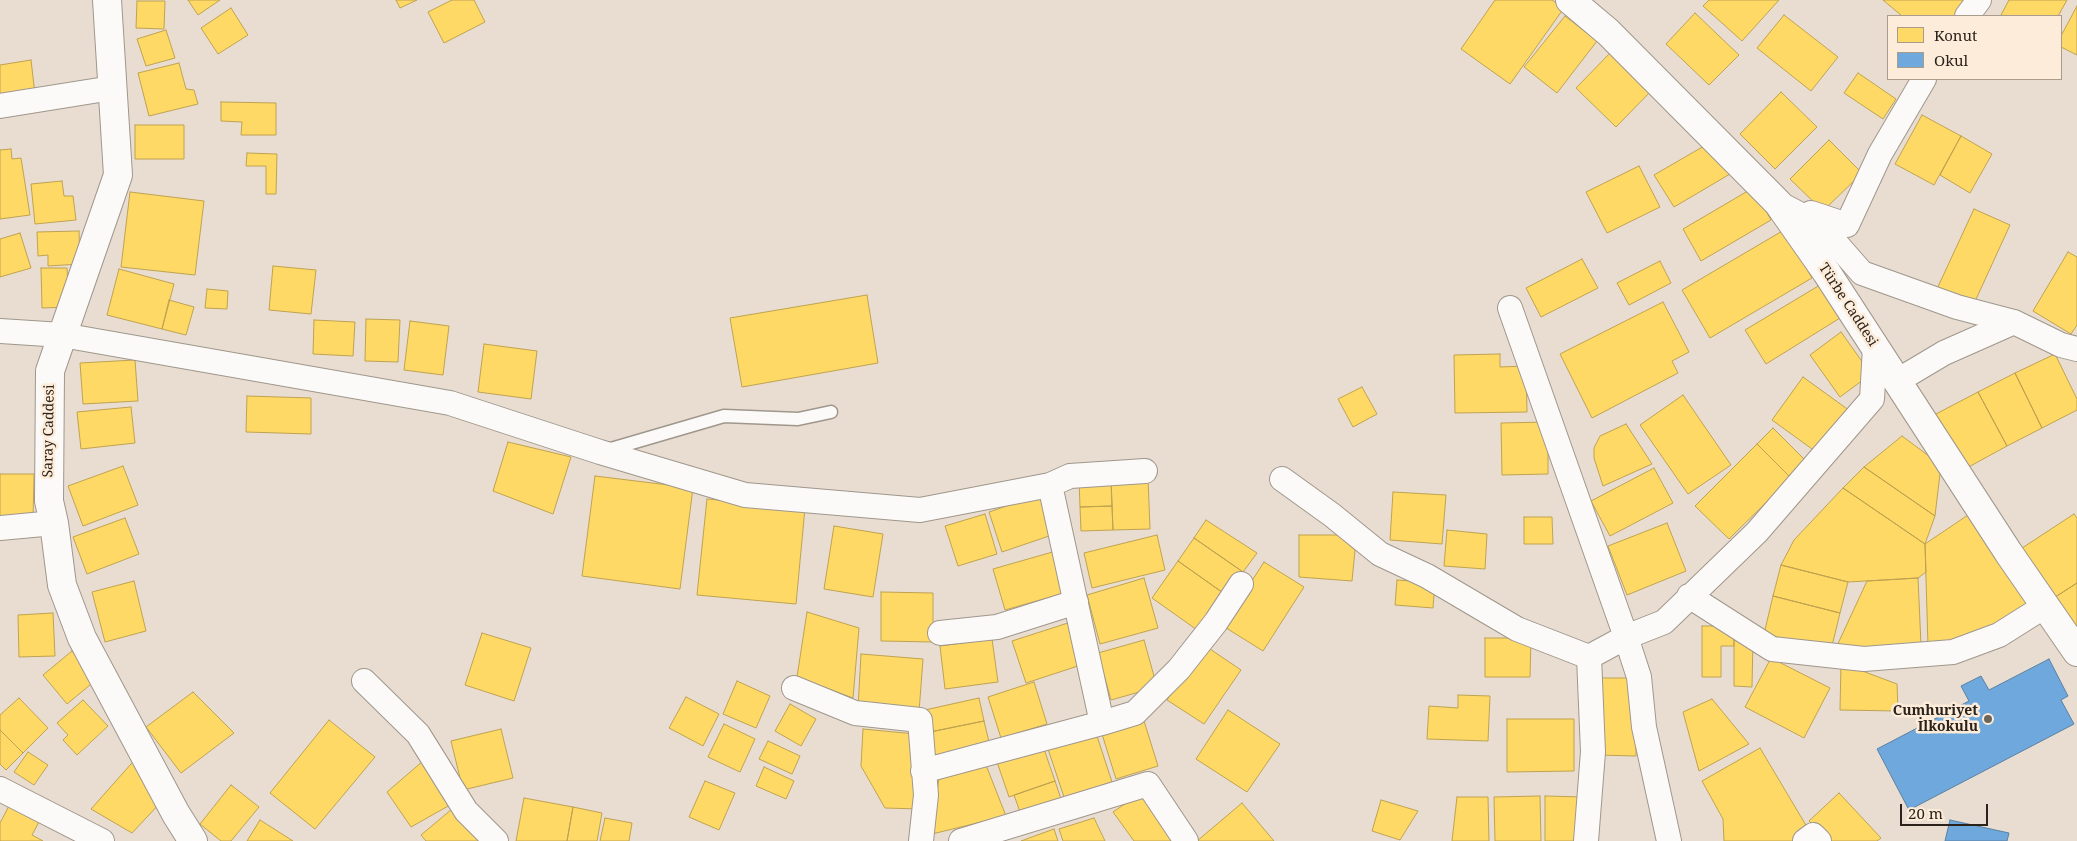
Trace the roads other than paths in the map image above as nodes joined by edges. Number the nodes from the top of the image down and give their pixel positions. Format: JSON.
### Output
{"nodes":[{"id":1,"x":107,"y":0,"type":"edge"},
{"id":2,"x":1570,"y":0,"type":"edge"},
{"id":3,"x":1980,"y":0,"type":"edge"},
{"id":4,"x":1968,"y":15,"type":"edge"},
{"id":5,"x":1923,"y":80,"type":"edge"},
{"id":6,"x":112,"y":88,"type":"junction"},
{"id":7,"x":0,"y":106,"type":"edge"},
{"id":8,"x":1778,"y":203,"type":"junction"},
{"id":9,"x":1510,"y":308,"type":"dead end"},
{"id":10,"x":2014,"y":322,"type":"junction"},
{"id":11,"x":0,"y":331,"type":"edge"},
{"id":12,"x":62,"y":335,"type":"junction"},
{"id":13,"x":1875,"y":347,"type":"junction"},
{"id":14,"x":2077,"y":349,"type":"edge"},
{"id":15,"x":1897,"y":381,"type":"junction"},
{"id":16,"x":831,"y":412,"type":"dead end"},
{"id":17,"x":600,"y":452,"type":"junction"},
{"id":18,"x":1145,"y":471,"type":"dead end"},
{"id":19,"x":1282,"y":479,"type":"dead end"},
{"id":20,"x":1050,"y":485,"type":"junction"},
{"id":21,"x":54,"y":523,"type":"junction"},
{"id":22,"x":0,"y":528,"type":"edge"},
{"id":23,"x":1241,"y":584,"type":"dead end"},
{"id":24,"x":1689,"y":596,"type":"junction"},
{"id":25,"x":1076,"y":602,"type":"junction"},
{"id":26,"x":2045,"y":606,"type":"junction"},
{"id":27,"x":940,"y":633,"type":"dead end"},
{"id":28,"x":1626,"y":636,"type":"junction"},
{"id":29,"x":2077,"y":652,"type":"edge"},
{"id":30,"x":1589,"y":657,"type":"junction"},
{"id":31,"x":364,"y":681,"type":"dead end"},
{"id":32,"x":794,"y":688,"type":"dead end"},
{"id":33,"x":1102,"y":723,"type":"junction"},
{"id":34,"x":923,"y":771,"type":"junction"},
{"id":35,"x":0,"y":789,"type":"edge"},
{"id":36,"x":102,"y":841,"type":"edge"},
{"id":37,"x":194,"y":841,"type":"edge"},
{"id":38,"x":496,"y":841,"type":"edge"},
{"id":39,"x":921,"y":841,"type":"edge"},
{"id":40,"x":961,"y":841,"type":"edge"},
{"id":41,"x":1186,"y":841,"type":"edge"},
{"id":42,"x":1586,"y":841,"type":"edge"},
{"id":43,"x":1669,"y":841,"type":"edge"},
{"id":44,"x":1805,"y":841,"type":"edge"},
{"id":45,"x":1819,"y":841,"type":"edge"}],
"edges":[{"from":1,"to":6,"type":"street","name":"Saray Caddesi"},
{"from":2,"to":8,"type":"street","name":"Türbe Caddesi"},
{"from":3,"to":4,"type":"street"},
{"from":5,"to":8,"type":"street"},
{"from":6,"to":7,"type":"street"},
{"from":6,"to":12,"type":"street","name":"Saray Caddesi"},
{"from":8,"to":10,"type":"street"},
{"from":8,"to":13,"type":"street","name":"Türbe Caddesi"},
{"from":9,"to":28,"type":"street"},
{"from":10,"to":14,"type":"street"},
{"from":10,"to":15,"type":"street"},
{"from":11,"to":12,"type":"street"},
{"from":12,"to":17,"type":"street"},
{"from":12,"to":21,"type":"street","name":"Saray Caddesi"},
{"from":13,"to":15,"type":"street","name":"Türbe Caddesi"},
{"from":13,"to":24,"type":"street"},
{"from":15,"to":26,"type":"street","name":"Türbe Caddesi"},
{"from":16,"to":17,"type":"lane"},
{"from":17,"to":20,"type":"street"},
{"from":18,"to":20,"type":"street"},
{"from":19,"to":30,"type":"street"},
{"from":20,"to":25,"type":"street"},
{"from":21,"to":22,"type":"street"},
{"from":21,"to":37,"type":"street","name":"Saray Caddesi"},
{"from":23,"to":33,"type":"street"},
{"from":24,"to":26,"type":"street"},
{"from":24,"to":28,"type":"street"},
{"from":25,"to":27,"type":"street"},
{"from":25,"to":33,"type":"street"},
{"from":26,"to":29,"type":"street","name":"Türbe Caddesi"},
{"from":28,"to":30,"type":"street"},
{"from":28,"to":43,"type":"street"},
{"from":30,"to":42,"type":"street"},
{"from":31,"to":38,"type":"street"},
{"from":32,"to":34,"type":"street"},
{"from":33,"to":34,"type":"street"},
{"from":34,"to":39,"type":"street"},
{"from":35,"to":36,"type":"street"},
{"from":40,"to":41,"type":"street"},
{"from":44,"to":45,"type":"street"}]}
